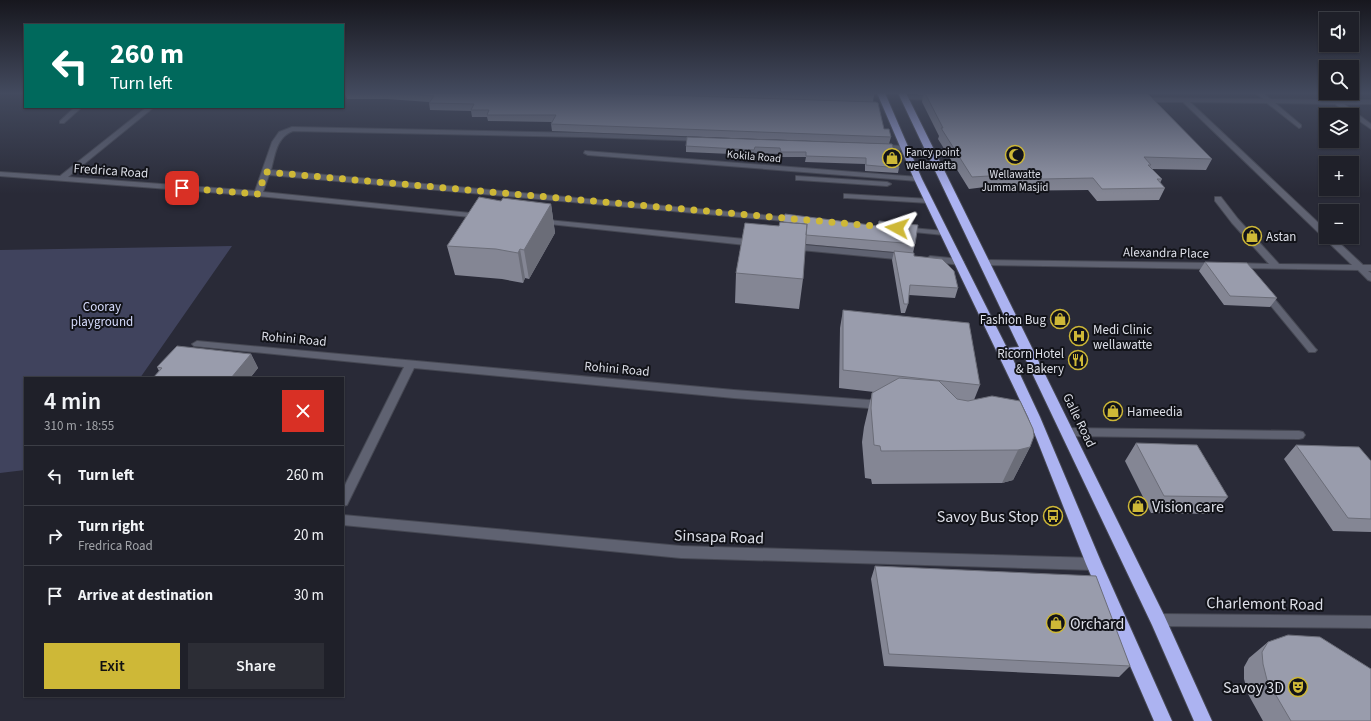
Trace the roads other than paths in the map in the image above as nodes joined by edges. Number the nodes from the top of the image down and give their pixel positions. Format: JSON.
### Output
{"nodes":[{"id":1,"x":126,"y":127,"type":"edge"},
{"id":2,"x":894,"y":127,"type":"edge"},
{"id":3,"x":918,"y":127,"type":"edge"},
{"id":4,"x":1212,"y":127,"type":"edge"},
{"id":5,"x":708,"y":140,"type":"edge"},
{"id":6,"x":873,"y":147,"type":"edge"},
{"id":7,"x":905,"y":148,"type":"junction"},
{"id":8,"x":588,"y":153,"type":"dead end"},
{"id":9,"x":266,"y":172,"type":"junction"},
{"id":10,"x":0,"y":174,"type":"edge"},
{"id":11,"x":799,"y":178,"type":"dead end"},
{"id":12,"x":61,"y":179,"type":"junction"},
{"id":13,"x":920,"y":183,"type":"junction"},
{"id":14,"x":258,"y":194,"type":"junction"},
{"id":15,"x":847,"y":196,"type":"dead end"},
{"id":16,"x":1218,"y":199,"type":"dead end"},
{"id":17,"x":929,"y":201,"type":"junction"},
{"id":18,"x":487,"y":216,"type":"edge"},
{"id":19,"x":802,"y":220,"type":"edge"},
{"id":20,"x":534,"y":221,"type":"edge"},
{"id":21,"x":896,"y":228,"type":"edge"},
{"id":22,"x":1319,"y":228,"type":"edge"},
{"id":23,"x":944,"y":233,"type":"junction"},
{"id":24,"x":762,"y":244,"type":"edge"},
{"id":25,"x":1336,"y":244,"type":"edge"},
{"id":26,"x":784,"y":246,"type":"edge"},
{"id":27,"x":960,"y":262,"type":"junction"},
{"id":28,"x":985,"y":263,"type":"junction"},
{"id":29,"x":1243,"y":266,"type":"junction"},
{"id":30,"x":1277,"y":267,"type":"junction"},
{"id":31,"x":1361,"y":268,"type":"junction"},
{"id":32,"x":1371,"y":268,"type":"edge"},
{"id":33,"x":1371,"y":278,"type":"edge"},
{"id":34,"x":197,"y":344,"type":"dead end"},
{"id":35,"x":1027,"y":350,"type":"junction"},
{"id":36,"x":1312,"y":350,"type":"dead end"},
{"id":37,"x":1003,"y":352,"type":"junction"},
{"id":38,"x":411,"y":363,"type":"junction"},
{"id":39,"x":891,"y":406,"type":"edge"},
{"id":40,"x":1021,"y":416,"type":"edge"},
{"id":41,"x":1034,"y":417,"type":"junction"},
{"id":42,"x":1067,"y":432,"type":"junction"},
{"id":43,"x":1300,"y":435,"type":"dead end"},
{"id":44,"x":344,"y":499,"type":"edge"},
{"id":45,"x":344,"y":520,"type":"edge"},
{"id":46,"x":1094,"y":564,"type":"junction"},
{"id":47,"x":1158,"y":620,"type":"junction"},
{"id":48,"x":1371,"y":622,"type":"edge"},
{"id":49,"x":1163,"y":721,"type":"edge"},
{"id":50,"x":1203,"y":721,"type":"edge"}],
"edges":[{"from":1,"to":12,"type":"street","name":"Fredrica Road"},
{"from":2,"to":7,"type":"highway"},
{"from":3,"to":28,"type":"highway","name":"Galle Road"},
{"from":4,"to":22,"type":"street"},
{"from":5,"to":9,"type":"street"},
{"from":6,"to":7,"type":"street"},
{"from":7,"to":13,"type":"highway"},
{"from":8,"to":13,"type":"street","name":"Kokila Road"},
{"from":9,"to":14,"type":"street"},
{"from":9,"to":19,"type":"street"},
{"from":10,"to":12,"type":"street","name":"Fredrica Road"},
{"from":11,"to":13,"type":"street"},
{"from":12,"to":14,"type":"street","name":"Fredrica Road"},
{"from":13,"to":17,"type":"highway"},
{"from":14,"to":18,"type":"street","name":"Fredrica Road"},
{"from":15,"to":17,"type":"street"},
{"from":16,"to":30,"type":"street"},
{"from":17,"to":23,"type":"highway"},
{"from":20,"to":24,"type":"street"},
{"from":21,"to":23,"type":"street"},
{"from":23,"to":27,"type":"highway"},
{"from":25,"to":31,"type":"street"},
{"from":26,"to":27,"type":"street"},
{"from":27,"to":37,"type":"highway"},
{"from":28,"to":29,"type":"street","name":"Alexandra Place"},
{"from":28,"to":35,"type":"highway","name":"Galle Road"},
{"from":29,"to":30,"type":"street","name":"Alexandra Place"},
{"from":29,"to":36,"type":"street"},
{"from":30,"to":31,"type":"street","name":"Alexandra Place"},
{"from":31,"to":32,"type":"street","name":"Alexandra Place"},
{"from":31,"to":33,"type":"street"},
{"from":34,"to":38,"type":"street","name":"Rohini Road"},
{"from":35,"to":37,"type":"highway"},
{"from":35,"to":42,"type":"highway","name":"Galle Road"},
{"from":37,"to":41,"type":"highway"},
{"from":38,"to":39,"type":"street","name":"Rohini Road"},
{"from":38,"to":44,"type":"street"},
{"from":40,"to":41,"type":"street"},
{"from":41,"to":46,"type":"highway"},
{"from":42,"to":43,"type":"street"},
{"from":42,"to":47,"type":"highway","name":"Galle Road"},
{"from":45,"to":46,"type":"street","name":"Sinsapa Road"},
{"from":46,"to":49,"type":"highway"},
{"from":47,"to":48,"type":"street","name":"Charlemont Road"},
{"from":47,"to":50,"type":"highway","name":"Galle Road"}]}
